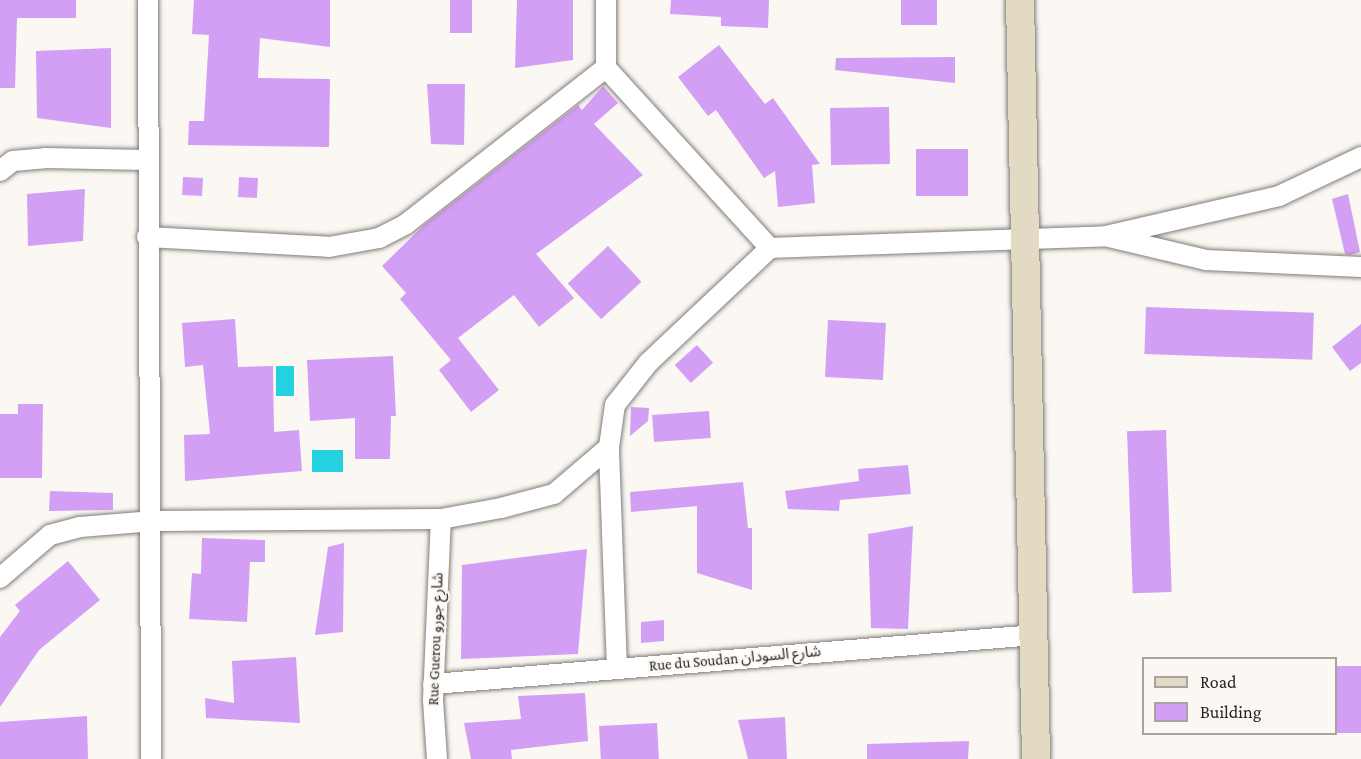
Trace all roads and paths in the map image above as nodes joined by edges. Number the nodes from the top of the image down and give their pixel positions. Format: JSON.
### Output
{"nodes":[{"id":1,"x":148,"y":0,"type":"edge"},
{"id":2,"x":606,"y":0,"type":"edge"},
{"id":3,"x":1020,"y":0,"type":"edge"},
{"id":4,"x":606,"y":68,"type":"junction"},
{"id":5,"x":1361,"y":156,"type":"edge"},
{"id":6,"x":147,"y":160,"type":"junction"},
{"id":7,"x":0,"y":171,"type":"edge"},
{"id":8,"x":1106,"y":236,"type":"junction"},
{"id":9,"x":147,"y":237,"type":"junction"},
{"id":10,"x":1027,"y":239,"type":"junction"},
{"id":11,"x":770,"y":248,"type":"junction"},
{"id":12,"x":1361,"y":267,"type":"edge"},
{"id":13,"x":609,"y":447,"type":"junction"},
{"id":14,"x":441,"y":519,"type":"junction"},
{"id":15,"x":154,"y":521,"type":"junction"},
{"id":16,"x":0,"y":578,"type":"edge"},
{"id":17,"x":1036,"y":635,"type":"junction"},
{"id":18,"x":617,"y":669,"type":"junction"},
{"id":19,"x":433,"y":684,"type":"junction"},
{"id":20,"x":151,"y":759,"type":"edge"},
{"id":21,"x":437,"y":759,"type":"edge"},
{"id":22,"x":1036,"y":759,"type":"edge"}],
"edges":[{"from":1,"to":6,"type":"street"},
{"from":2,"to":4,"type":"street"},
{"from":3,"to":10,"type":"main road"},
{"from":4,"to":9,"type":"street"},
{"from":4,"to":11,"type":"street"},
{"from":5,"to":8,"type":"street"},
{"from":6,"to":7,"type":"street"},
{"from":6,"to":9,"type":"street"},
{"from":8,"to":10,"type":"street"},
{"from":8,"to":12,"type":"street"},
{"from":9,"to":15,"type":"street"},
{"from":10,"to":11,"type":"street"},
{"from":10,"to":17,"type":"main road"},
{"from":11,"to":13,"type":"street"},
{"from":13,"to":14,"type":"street"},
{"from":13,"to":18,"type":"street"},
{"from":14,"to":15,"type":"street"},
{"from":14,"to":19,"type":"street","name":"Rue Guerou شارع جورو"},
{"from":15,"to":16,"type":"street"},
{"from":15,"to":20,"type":"street"},
{"from":17,"to":18,"type":"street","name":"Rue du Soudan شارع السودان"},
{"from":17,"to":22,"type":"main road"},
{"from":18,"to":19,"type":"street","name":"Rue du Soudan شارع السودان"},
{"from":19,"to":21,"type":"street","name":"Rue Guerou شارع جورو"}]}
